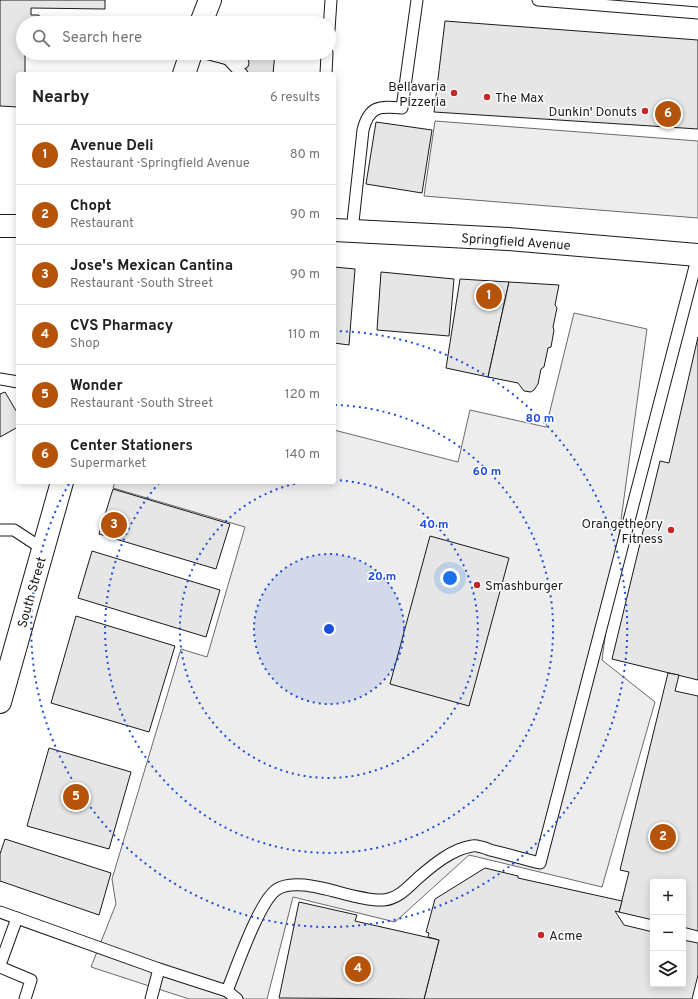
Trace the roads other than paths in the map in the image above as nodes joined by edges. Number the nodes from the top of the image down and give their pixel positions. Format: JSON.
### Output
{"nodes":[{"id":1,"x":210,"y":0,"type":"edge"},
{"id":2,"x":331,"y":0,"type":"edge"},
{"id":3,"x":417,"y":0,"type":"edge"},
{"id":4,"x":538,"y":0,"type":"edge"},
{"id":5,"x":557,"y":1,"type":"edge"},
{"id":6,"x":698,"y":13,"type":"edge"},
{"id":7,"x":204,"y":16,"type":"edge"},
{"id":8,"x":330,"y":16,"type":"edge"},
{"id":9,"x":189,"y":60,"type":"edge"},
{"id":10,"x":232,"y":60,"type":"edge"},
{"id":11,"x":232,"y":60,"type":"edge"},
{"id":12,"x":327,"y":60,"type":"edge"},
{"id":13,"x":243,"y":63,"type":"edge"},
{"id":14,"x":185,"y":72,"type":"edge"},
{"id":15,"x":326,"y":72,"type":"edge"},
{"id":16,"x":0,"y":226,"type":"edge"},
{"id":17,"x":16,"y":226,"type":"edge"},
{"id":18,"x":343,"y":230,"type":"edge"},
{"id":19,"x":698,"y":255,"type":"edge"},
{"id":20,"x":0,"y":379,"type":"edge"},
{"id":21,"x":16,"y":382,"type":"edge"},
{"id":22,"x":61,"y":484,"type":"edge"},
{"id":23,"x":0,"y":530,"type":"edge"},
{"id":24,"x":43,"y":550,"type":"junction"},
{"id":25,"x":0,"y":702,"type":"edge"},
{"id":26,"x":0,"y":912,"type":"edge"},
{"id":27,"x":17,"y":918,"type":"junction"},
{"id":28,"x":0,"y":966,"type":"edge"},
{"id":29,"x":159,"y":969,"type":"junction"},
{"id":30,"x":226,"y":991,"type":"junction"},
{"id":31,"x":25,"y":999,"type":"edge"},
{"id":32,"x":151,"y":999,"type":"edge"},
{"id":33,"x":237,"y":999,"type":"edge"}],
"edges":[{"from":1,"to":7,"type":"main road"},
{"from":2,"to":8,"type":"lane"},
{"from":3,"to":18,"type":"lane"},
{"from":4,"to":5,"type":"lane"},
{"from":5,"to":6,"type":"lane"},
{"from":9,"to":14,"type":"main road"},
{"from":10,"to":13,"type":"lane"},
{"from":11,"to":13,"type":"lane"},
{"from":12,"to":15,"type":"lane"},
{"from":16,"to":17,"type":"main road"},
{"from":18,"to":19,"type":"main road","name":"Springfield Avenue"},
{"from":19,"to":30,"type":"lane"},
{"from":20,"to":21,"type":"lane"},
{"from":22,"to":24,"type":"main road","name":"South Street"},
{"from":23,"to":24,"type":"lane"},
{"from":24,"to":25,"type":"main road","name":"South Street"},
{"from":26,"to":27,"type":"lane"},
{"from":27,"to":28,"type":"lane"},
{"from":27,"to":29,"type":"lane"},
{"from":28,"to":31,"type":"lane"},
{"from":29,"to":30,"type":"lane"},
{"from":29,"to":32,"type":"lane"},
{"from":30,"to":33,"type":"lane"}]}
